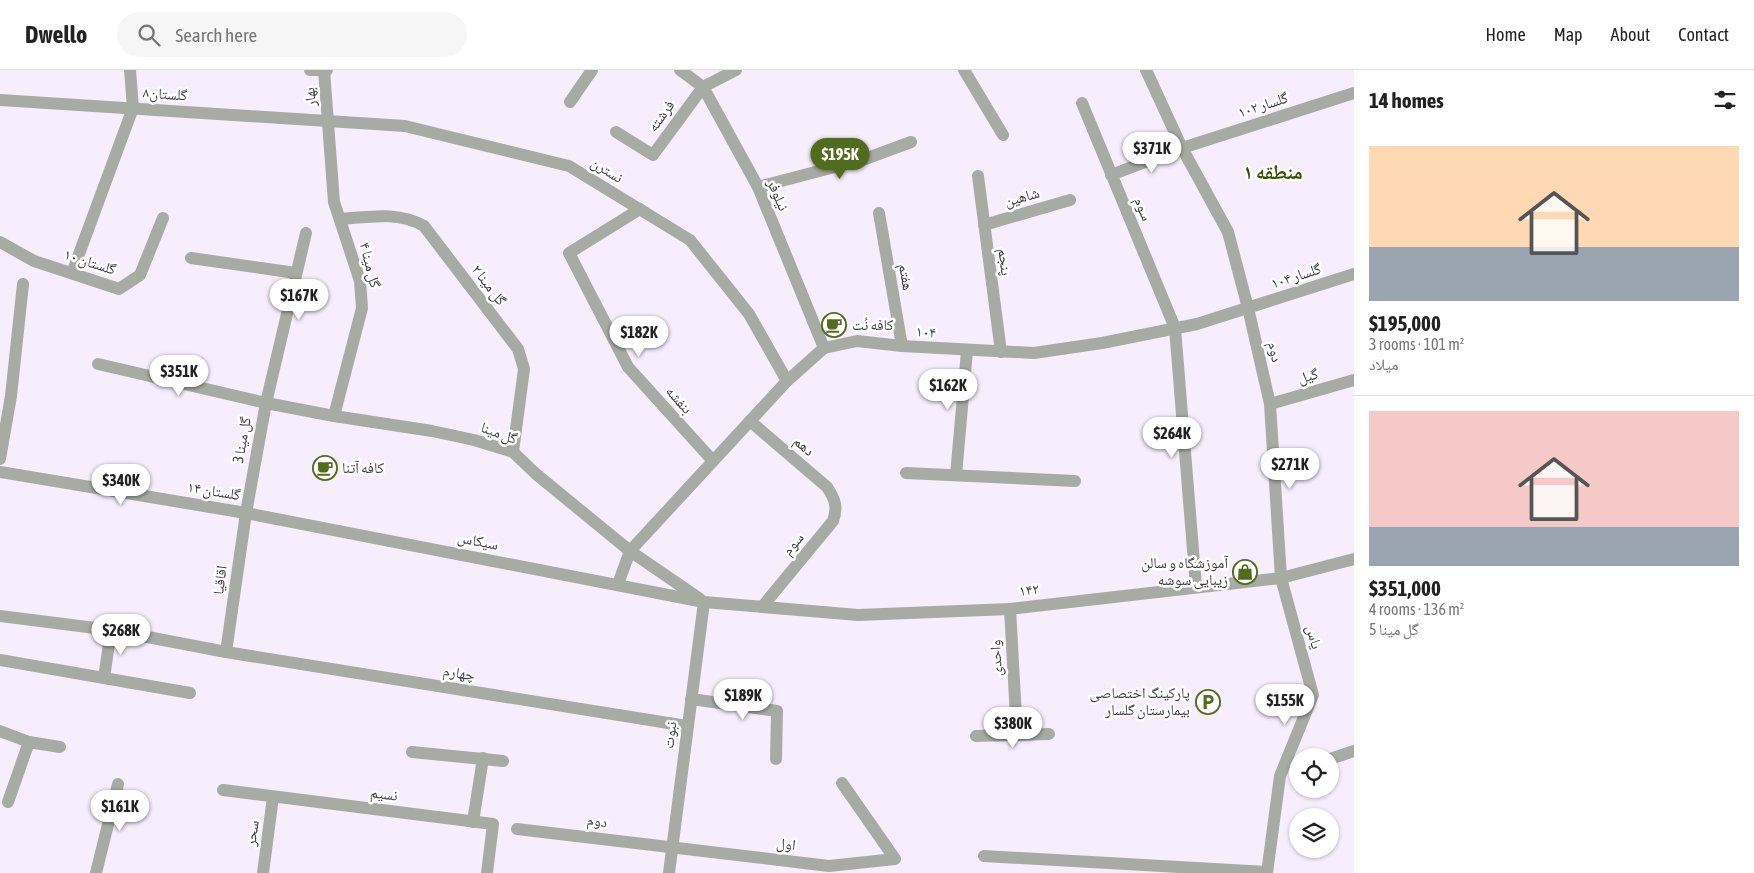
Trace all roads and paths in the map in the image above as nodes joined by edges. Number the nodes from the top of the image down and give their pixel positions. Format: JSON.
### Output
{"nodes":[{"id":1,"x":130,"y":70,"type":"edge"},
{"id":2,"x":310,"y":70,"type":"edge"},
{"id":3,"x":325,"y":70,"type":"edge"},
{"id":4,"x":592,"y":70,"type":"edge"},
{"id":5,"x":680,"y":70,"type":"edge"},
{"id":6,"x":736,"y":70,"type":"edge"},
{"id":7,"x":964,"y":70,"type":"edge"},
{"id":8,"x":1146,"y":70,"type":"edge"},
{"id":9,"x":703,"y":87,"type":"junction"},
{"id":10,"x":1354,"y":93,"type":"edge"},
{"id":11,"x":0,"y":100,"type":"edge"},
{"id":12,"x":570,"y":102,"type":"dead end"},
{"id":13,"x":1082,"y":103,"type":"dead end"},
{"id":14,"x":133,"y":108,"type":"junction"},
{"id":15,"x":329,"y":121,"type":"junction"},
{"id":16,"x":616,"y":132,"type":"dead end"},
{"id":17,"x":1003,"y":135,"type":"dead end"},
{"id":18,"x":911,"y":142,"type":"dead end"},
{"id":19,"x":1182,"y":148,"type":"junction"},
{"id":20,"x":1111,"y":175,"type":"junction"},
{"id":21,"x":978,"y":176,"type":"dead end"},
{"id":22,"x":758,"y":187,"type":"junction"},
{"id":23,"x":1070,"y":200,"type":"dead end"},
{"id":24,"x":640,"y":209,"type":"junction"},
{"id":25,"x":879,"y":213,"type":"dead end"},
{"id":26,"x":163,"y":218,"type":"dead end"},
{"id":27,"x":340,"y":219,"type":"junction"},
{"id":28,"x":984,"y":225,"type":"junction"},
{"id":29,"x":306,"y":233,"type":"dead end"},
{"id":30,"x":0,"y":242,"type":"edge"},
{"id":31,"x":191,"y":258,"type":"dead end"},
{"id":32,"x":296,"y":273,"type":"junction"},
{"id":33,"x":72,"y":274,"type":"junction"},
{"id":34,"x":1354,"y":274,"type":"edge"},
{"id":35,"x":23,"y":284,"type":"dead end"},
{"id":36,"x":1248,"y":308,"type":"junction"},
{"id":37,"x":1175,"y":328,"type":"junction"},
{"id":38,"x":902,"y":346,"type":"junction"},
{"id":39,"x":824,"y":348,"type":"junction"},
{"id":40,"x":967,"y":351,"type":"junction"},
{"id":41,"x":1001,"y":352,"type":"junction"},
{"id":42,"x":98,"y":364,"type":"dead end"},
{"id":43,"x":1354,"y":380,"type":"edge"},
{"id":44,"x":788,"y":381,"type":"junction"},
{"id":45,"x":5,"y":395,"type":"edge"},
{"id":46,"x":266,"y":403,"type":"junction"},
{"id":47,"x":1270,"y":404,"type":"junction"},
{"id":48,"x":334,"y":416,"type":"junction"},
{"id":49,"x":750,"y":421,"type":"junction"},
{"id":50,"x":513,"y":452,"type":"junction"},
{"id":51,"x":0,"y":459,"type":"edge"},
{"id":52,"x":713,"y":461,"type":"junction"},
{"id":53,"x":0,"y":472,"type":"edge"},
{"id":54,"x":906,"y":473,"type":"dead end"},
{"id":55,"x":956,"y":475,"type":"junction"},
{"id":56,"x":1075,"y":481,"type":"dead end"},
{"id":57,"x":834,"y":498,"type":"joint"},
{"id":58,"x":246,"y":513,"type":"junction"},
{"id":59,"x":630,"y":551,"type":"junction"},
{"id":60,"x":1354,"y":559,"type":"edge"},
{"id":61,"x":1281,"y":578,"type":"junction"},
{"id":62,"x":618,"y":584,"type":"junction"},
{"id":63,"x":1196,"y":587,"type":"junction"},
{"id":64,"x":704,"y":602,"type":"junction"},
{"id":65,"x":762,"y":607,"type":"junction"},
{"id":66,"x":1010,"y":609,"type":"junction"},
{"id":67,"x":0,"y":616,"type":"edge"},
{"id":68,"x":111,"y":630,"type":"junction"},
{"id":69,"x":226,"y":652,"type":"junction"},
{"id":70,"x":0,"y":660,"type":"edge"},
{"id":71,"x":104,"y":678,"type":"junction"},
{"id":72,"x":190,"y":693,"type":"dead end"},
{"id":73,"x":691,"y":700,"type":"junction"},
{"id":74,"x":687,"y":726,"type":"junction"},
{"id":75,"x":0,"y":731,"type":"edge"},
{"id":76,"x":1049,"y":734,"type":"dead end"},
{"id":77,"x":1017,"y":735,"type":"junction"},
{"id":78,"x":976,"y":736,"type":"dead end"},
{"id":79,"x":29,"y":742,"type":"junction"},
{"id":80,"x":60,"y":747,"type":"dead end"},
{"id":81,"x":1354,"y":751,"type":"edge"},
{"id":82,"x":412,"y":752,"type":"dead end"},
{"id":83,"x":1339,"y":756,"type":"edge"},
{"id":84,"x":483,"y":758,"type":"junction"},
{"id":85,"x":776,"y":759,"type":"dead end"},
{"id":86,"x":504,"y":761,"type":"dead end"},
{"id":87,"x":118,"y":784,"type":"dead end"},
{"id":88,"x":842,"y":784,"type":"dead end"},
{"id":89,"x":223,"y":790,"type":"dead end"},
{"id":90,"x":273,"y":797,"type":"junction"},
{"id":91,"x":8,"y":802,"type":"dead end"},
{"id":92,"x":473,"y":822,"type":"junction"},
{"id":93,"x":517,"y":829,"type":"dead end"},
{"id":94,"x":672,"y":847,"type":"junction"},
{"id":95,"x":984,"y":856,"type":"dead end"},
{"id":96,"x":96,"y":873,"type":"edge"},
{"id":97,"x":263,"y":873,"type":"edge"},
{"id":98,"x":487,"y":873,"type":"edge"},
{"id":99,"x":669,"y":873,"type":"edge"},
{"id":100,"x":1267,"y":873,"type":"edge"}],
"edges":[{"from":1,"to":14,"type":"street"},
{"from":2,"to":3,"type":"street"},
{"from":3,"to":15,"type":"street","name":"بهار"},
{"from":4,"to":12,"type":"street"},
{"from":5,"to":9,"type":"street","name":"نیلوفر"},
{"from":6,"to":9,"type":"street"},
{"from":7,"to":17,"type":"street"},
{"from":8,"to":19,"type":"street","name":"دوم"},
{"from":9,"to":16,"type":"street","name":"فرشته"},
{"from":9,"to":22,"type":"street","name":"نیلوفر"},
{"from":10,"to":19,"type":"street","name":"گلسار ۱۰۲"},
{"from":11,"to":14,"type":"street","name":"گلستان۸"},
{"from":13,"to":20,"type":"street","name":"سوم"},
{"from":14,"to":15,"type":"street","name":"گلستان۸"},
{"from":14,"to":33,"type":"street"},
{"from":15,"to":24,"type":"street","name":"نسترن"},
{"from":15,"to":27,"type":"street","name":"گل مینا ۴"},
{"from":18,"to":22,"type":"street"},
{"from":19,"to":20,"type":"street","name":"گلسار ۱۰۲"},
{"from":19,"to":36,"type":"street","name":"دوم"},
{"from":20,"to":37,"type":"street","name":"سوم"},
{"from":21,"to":28,"type":"street","name":"پنجم"},
{"from":22,"to":39,"type":"street","name":"نیلوفر"},
{"from":23,"to":28,"type":"street","name":"شاهین"},
{"from":24,"to":44,"type":"street","name":"نسترن"},
{"from":24,"to":52,"type":"street","name":"بنفشه"},
{"from":25,"to":38,"type":"street","name":"هفتم"},
{"from":26,"to":33,"type":"street","name":"گلستان ۱۰"},
{"from":27,"to":48,"type":"street","name":"گل مینا ۴"},
{"from":27,"to":50,"type":"street","name":"گل مینا ۲"},
{"from":28,"to":41,"type":"street","name":"پنجم"},
{"from":29,"to":32,"type":"street","name":"گل مینا 3"},
{"from":30,"to":33,"type":"street","name":"گلستان ۱۰"},
{"from":31,"to":32,"type":"street"},
{"from":32,"to":46,"type":"street","name":"گل مینا 3"},
{"from":34,"to":36,"type":"street","name":"گلسار ۱۰۴"},
{"from":35,"to":45,"type":"street"},
{"from":36,"to":37,"type":"street","name":"۱۰۴"},
{"from":36,"to":47,"type":"street","name":"دوم"},
{"from":37,"to":41,"type":"street","name":"۱۰۴"},
{"from":37,"to":63,"type":"street","name":"سوم"},
{"from":38,"to":39,"type":"street","name":"۱۰۴"},
{"from":38,"to":40,"type":"street","name":"۱۰۴"},
{"from":39,"to":44,"type":"street"},
{"from":40,"to":41,"type":"street","name":"۱۰۴"},
{"from":40,"to":55,"type":"street"},
{"from":42,"to":46,"type":"street","name":"گل مینا"},
{"from":43,"to":47,"type":"street","name":"گیل"},
{"from":44,"to":49,"type":"street"},
{"from":45,"to":51,"type":"street"},
{"from":46,"to":48,"type":"street","name":"گل مینا"},
{"from":46,"to":58,"type":"street","name":"گل مینا 3"},
{"from":47,"to":61,"type":"street","name":"یاس"},
{"from":48,"to":50,"type":"street","name":"گل مینا"},
{"from":49,"to":52,"type":"street"},
{"from":49,"to":57,"type":"street","name":"دهم"},
{"from":50,"to":59,"type":"street","name":"گل مینا"},
{"from":52,"to":59,"type":"street"},
{"from":53,"to":58,"type":"street","name":"گلستان ۱۴"},
{"from":54,"to":55,"type":"street"},
{"from":55,"to":56,"type":"street"},
{"from":57,"to":65,"type":"street","name":"سوم"},
{"from":58,"to":62,"type":"street","name":"سیکاس"},
{"from":58,"to":69,"type":"street","name":"اقاقیا"},
{"from":59,"to":62,"type":"street"},
{"from":59,"to":64,"type":"street","name":"گل مینا"},
{"from":60,"to":61,"type":"street","name":"۱۴۲"},
{"from":61,"to":63,"type":"street","name":"۱۴۲"},
{"from":61,"to":100,"type":"street","name":"یاس"},
{"from":62,"to":64,"type":"street","name":"سیکاس"},
{"from":63,"to":66,"type":"street","name":"۱۴۲"},
{"from":64,"to":65,"type":"street","name":"۱۴۲"},
{"from":64,"to":73,"type":"street","name":"نبوت"},
{"from":65,"to":66,"type":"street","name":"۱۴۲"},
{"from":66,"to":77,"type":"street","name":"واحدی"},
{"from":67,"to":68,"type":"street","name":"چهارم"},
{"from":68,"to":69,"type":"street","name":"چهارم"},
{"from":68,"to":71,"type":"street"},
{"from":69,"to":74,"type":"street","name":"چهارم"},
{"from":70,"to":71,"type":"street"},
{"from":71,"to":72,"type":"street"},
{"from":73,"to":74,"type":"street","name":"نبوت"},
{"from":73,"to":85,"type":"street"},
{"from":74,"to":94,"type":"street","name":"نبوت"},
{"from":75,"to":79,"type":"street"},
{"from":76,"to":77,"type":"street"},
{"from":77,"to":78,"type":"street"},
{"from":79,"to":80,"type":"street"},
{"from":79,"to":91,"type":"street"},
{"from":81,"to":83,"type":"street"},
{"from":82,"to":84,"type":"street"},
{"from":84,"to":86,"type":"street"},
{"from":84,"to":92,"type":"street"},
{"from":87,"to":96,"type":"street"},
{"from":88,"to":94,"type":"street","name":"اول"},
{"from":89,"to":90,"type":"street","name":"نسیم"},
{"from":90,"to":92,"type":"street","name":"نسیم"},
{"from":90,"to":97,"type":"street","name":"سحر"},
{"from":92,"to":98,"type":"street","name":"نسیم"},
{"from":93,"to":94,"type":"street","name":"دوم"},
{"from":94,"to":99,"type":"street","name":"نبوت"},
{"from":95,"to":100,"type":"street","name":"یاس"}]}
